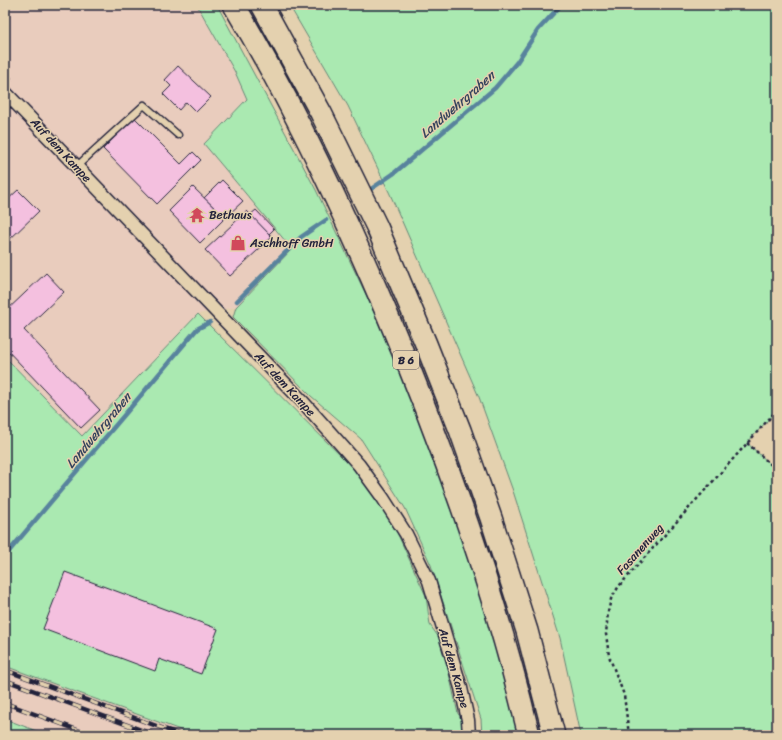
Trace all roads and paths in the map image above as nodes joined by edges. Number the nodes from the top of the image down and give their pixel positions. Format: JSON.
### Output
{"nodes":[{"id":1,"x":234,"y":5,"type":"edge"},
{"id":2,"x":262,"y":5,"type":"edge"},
{"id":3,"x":5,"y":92,"type":"edge"},
{"id":4,"x":178,"y":135,"type":"dead end"},
{"id":5,"x":76,"y":167,"type":"junction"},
{"id":6,"x":777,"y":410,"type":"edge"},
{"id":7,"x":747,"y":443,"type":"junction"},
{"id":8,"x":777,"y":470,"type":"edge"},
{"id":9,"x":469,"y":735,"type":"edge"},
{"id":10,"x":529,"y":735,"type":"edge"},
{"id":11,"x":554,"y":735,"type":"edge"},
{"id":12,"x":629,"y":735,"type":"edge"}],
"edges":[{"from":1,"to":10,"type":"highway","number":"B 6"},
{"from":2,"to":11,"type":"highway","number":"B 6"},
{"from":3,"to":5,"type":"street","name":"Auf dem Kampe"},
{"from":4,"to":5,"type":"lane"},
{"from":5,"to":9,"type":"street","name":"Auf dem Kampe"},
{"from":6,"to":7,"type":"path","name":"Fasanenweg"},
{"from":7,"to":8,"type":"path"},
{"from":7,"to":12,"type":"path","name":"Fasanenweg"}]}
